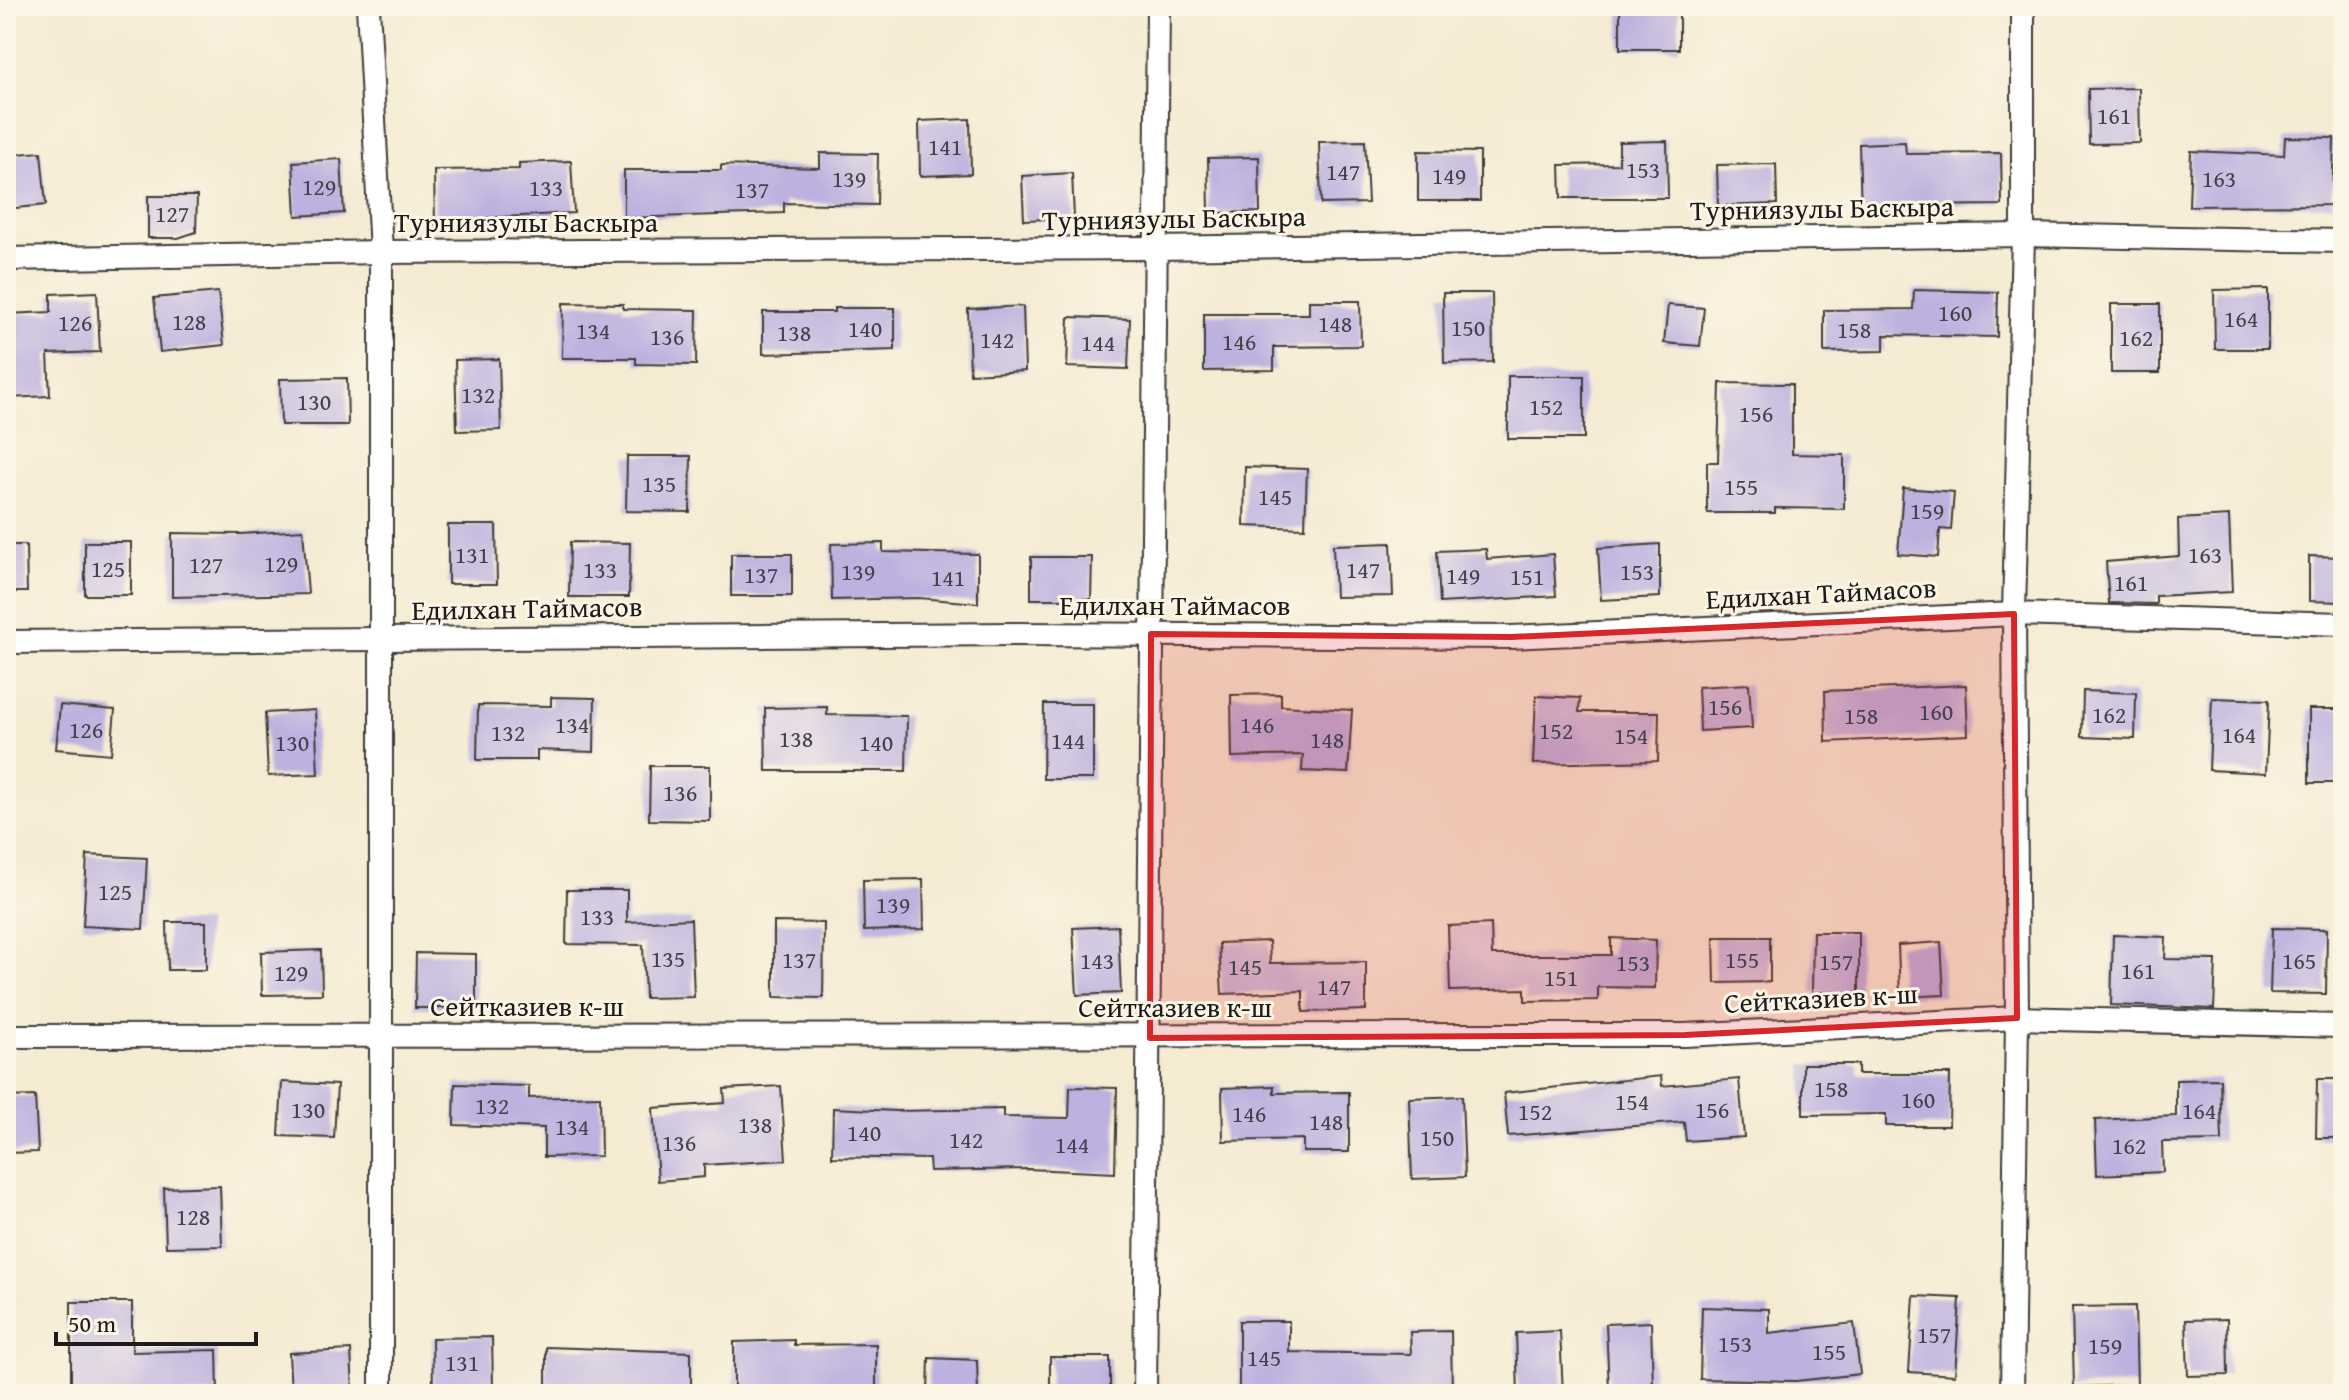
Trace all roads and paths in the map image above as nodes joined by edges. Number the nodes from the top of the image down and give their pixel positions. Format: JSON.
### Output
{"nodes":[{"id":1,"x":368,"y":6,"type":"edge"},
{"id":2,"x":1158,"y":6,"type":"edge"},
{"id":3,"x":2023,"y":6,"type":"edge"},
{"id":4,"x":2023,"y":235,"type":"junction"},
{"id":5,"x":2343,"y":241,"type":"edge"},
{"id":6,"x":1156,"y":248,"type":"junction"},
{"id":7,"x":381,"y":252,"type":"junction"},
{"id":8,"x":6,"y":259,"type":"edge"},
{"id":9,"x":2014,"y":614,"type":"junction"},
{"id":10,"x":2343,"y":624,"type":"edge"},
{"id":11,"x":1151,"y":634,"type":"junction"},
{"id":12,"x":380,"y":640,"type":"junction"},
{"id":13,"x":6,"y":642,"type":"edge"},
{"id":14,"x":2017,"y":1018,"type":"junction"},
{"id":15,"x":2343,"y":1026,"type":"edge"},
{"id":16,"x":382,"y":1035,"type":"junction"},
{"id":17,"x":6,"y":1036,"type":"edge"},
{"id":18,"x":1150,"y":1038,"type":"junction"},
{"id":19,"x":381,"y":1394,"type":"edge"},
{"id":20,"x":1145,"y":1394,"type":"edge"},
{"id":21,"x":2012,"y":1394,"type":"edge"}],
"edges":[{"from":1,"to":7,"type":"street"},
{"from":2,"to":6,"type":"street"},
{"from":3,"to":4,"type":"street"},
{"from":4,"to":5,"type":"street","name":"Турниязулы Баскыра"},
{"from":4,"to":6,"type":"street","name":"Турниязулы Баскыра"},
{"from":4,"to":9,"type":"street"},
{"from":6,"to":7,"type":"street","name":"Турниязулы Баскыра"},
{"from":6,"to":11,"type":"street"},
{"from":7,"to":8,"type":"street","name":"Турниязулы Баскыра"},
{"from":7,"to":12,"type":"street"},
{"from":9,"to":10,"type":"street","name":"Едилхан Таймасов"},
{"from":9,"to":11,"type":"street","name":"Едилхан Таймасов"},
{"from":9,"to":14,"type":"street"},
{"from":11,"to":12,"type":"street","name":"Едилхан Таймасов"},
{"from":11,"to":18,"type":"street"},
{"from":12,"to":13,"type":"street","name":"Едилхан Таймасов"},
{"from":12,"to":16,"type":"street"},
{"from":14,"to":15,"type":"street","name":"Сейтказиев к-ш"},
{"from":14,"to":18,"type":"street","name":"Сейтказиев к-ш"},
{"from":14,"to":21,"type":"street"},
{"from":16,"to":17,"type":"street","name":"Сейтказиев к-ш"},
{"from":16,"to":18,"type":"street","name":"Сейтказиев к-ш"},
{"from":16,"to":19,"type":"street"},
{"from":18,"to":20,"type":"street"}]}
